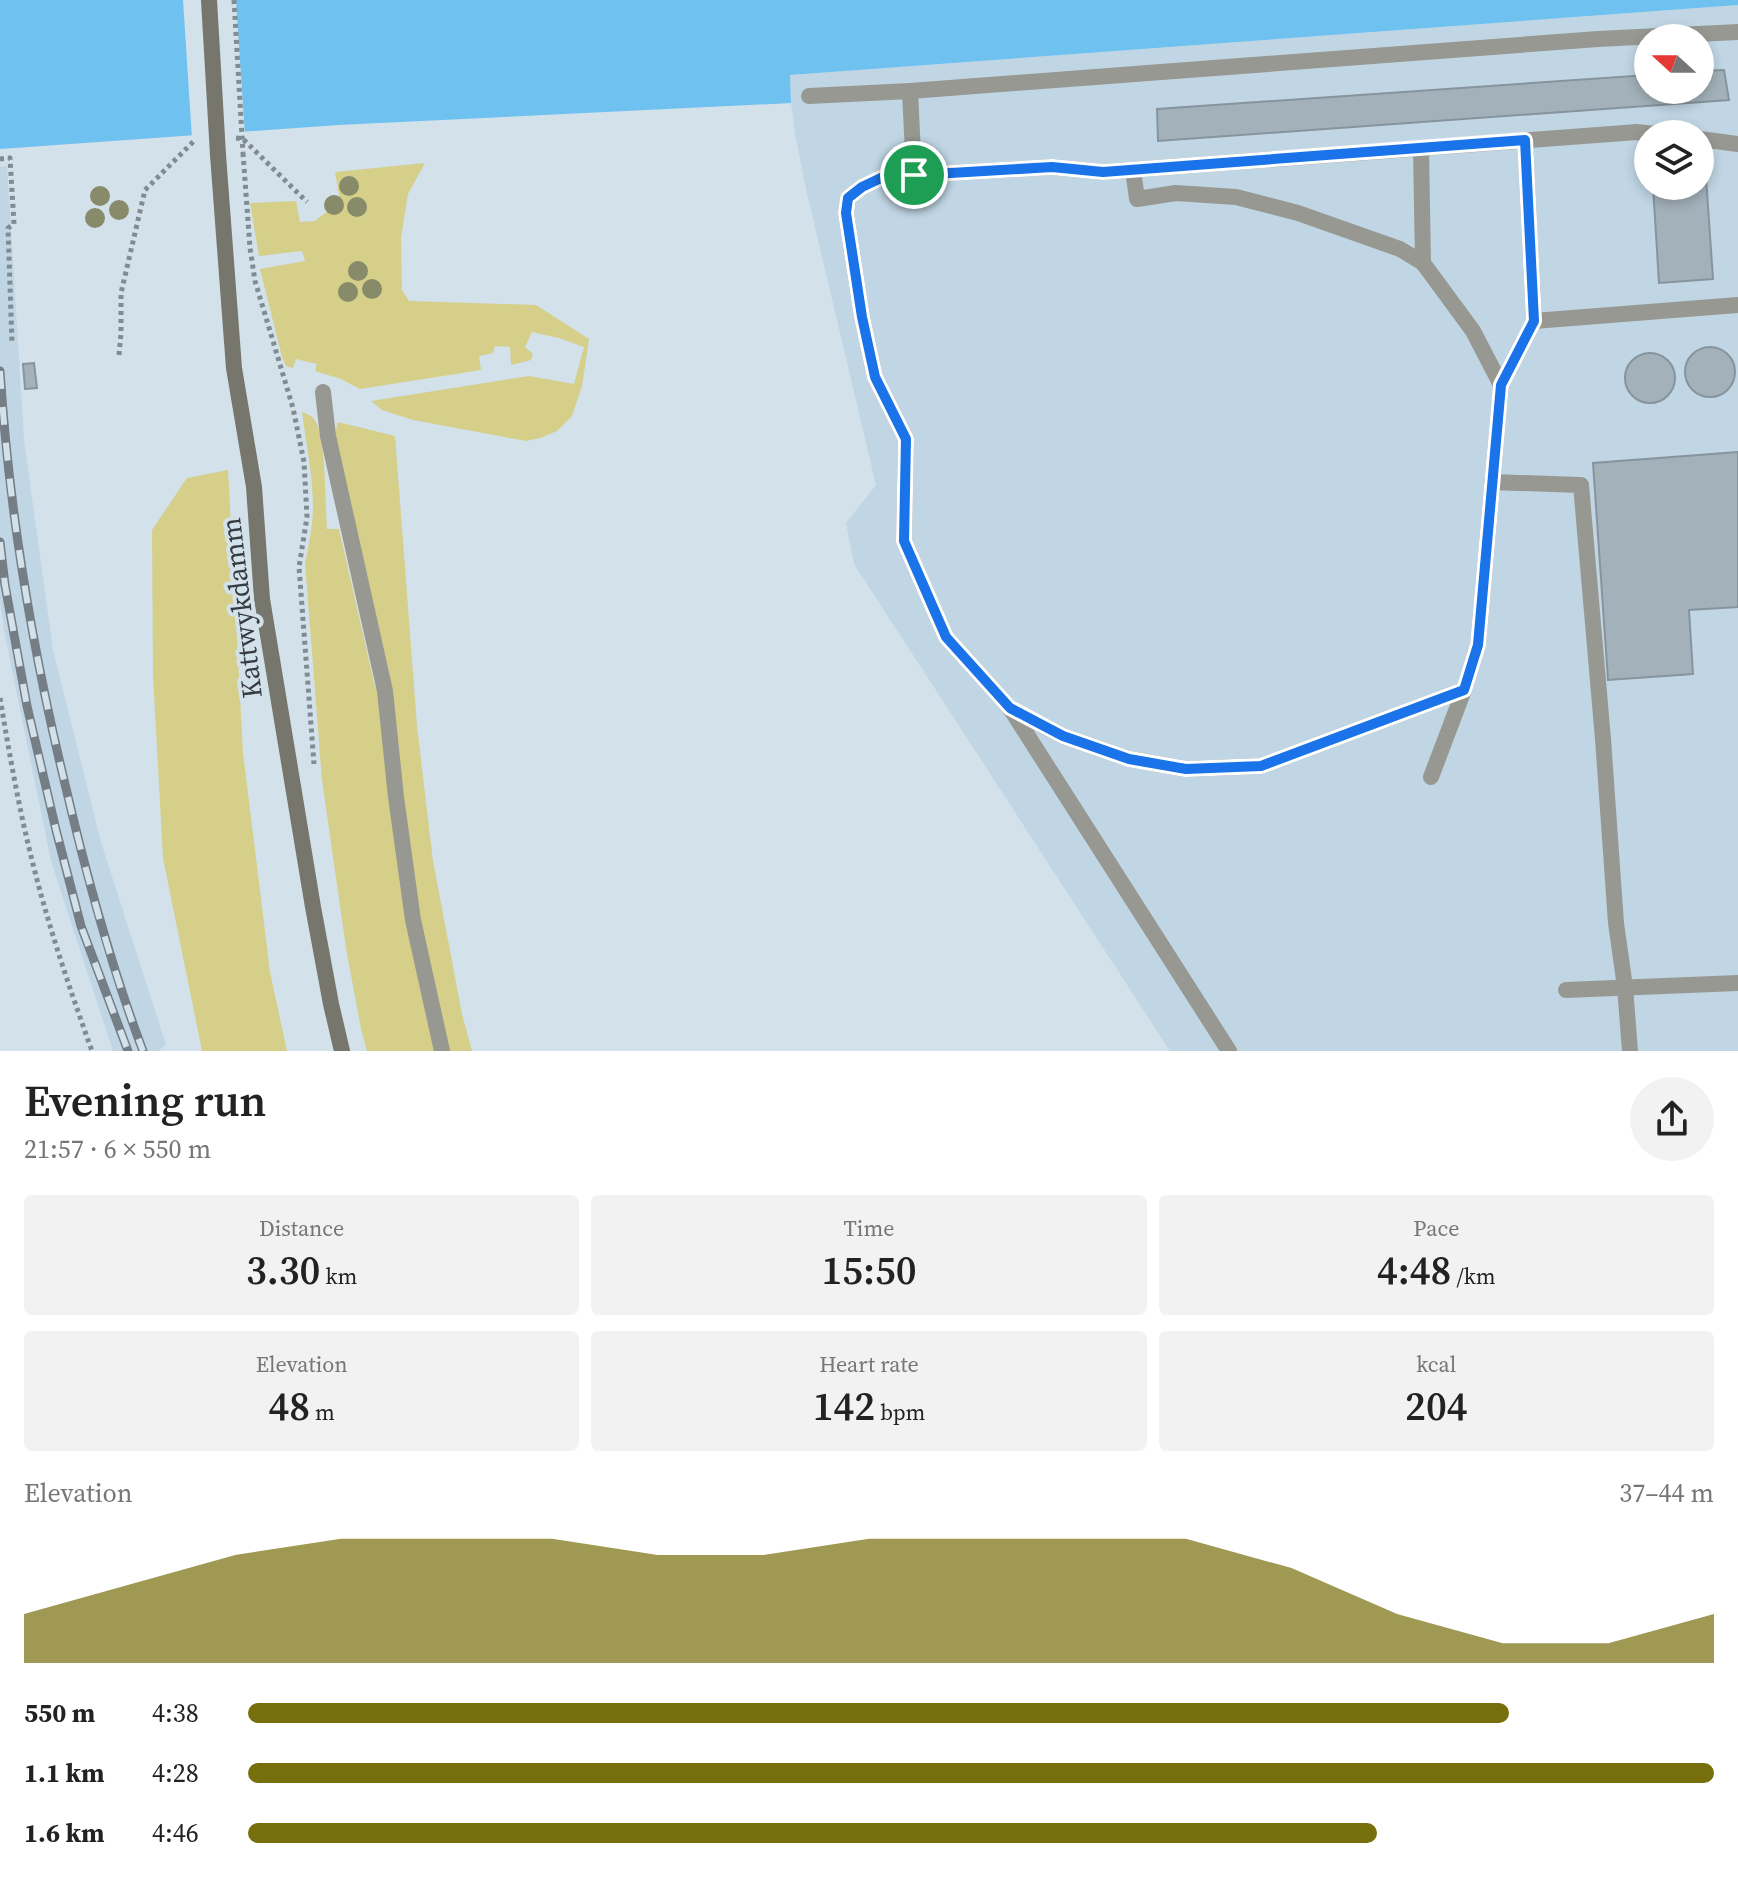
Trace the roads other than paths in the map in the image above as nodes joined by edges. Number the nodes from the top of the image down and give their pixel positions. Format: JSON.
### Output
{"nodes":[{"id":1,"x":209,"y":0,"type":"edge"},
{"id":2,"x":1738,"y":32,"type":"edge"},
{"id":3,"x":910,"y":91,"type":"junction"},
{"id":4,"x":809,"y":96,"type":"dead end"},
{"id":5,"x":1634,"y":132,"type":"edge"},
{"id":6,"x":1525,"y":140,"type":"junction"},
{"id":7,"x":1714,"y":141,"type":"edge"},
{"id":8,"x":1738,"y":144,"type":"edge"},
{"id":9,"x":1421,"y":148,"type":"junction"},
{"id":10,"x":1133,"y":170,"type":"junction"},
{"id":11,"x":914,"y":175,"type":"junction"},
{"id":12,"x":1423,"y":263,"type":"junction"},
{"id":13,"x":1738,"y":305,"type":"edge"},
{"id":14,"x":1534,"y":321,"type":"junction"},
{"id":15,"x":1501,"y":385,"type":"junction"},
{"id":16,"x":323,"y":392,"type":"dead end"},
{"id":17,"x":1492,"y":482,"type":"junction"},
{"id":18,"x":1464,"y":690,"type":"junction"},
{"id":19,"x":1010,"y":708,"type":"junction"},
{"id":20,"x":1431,"y":777,"type":"dead end"},
{"id":21,"x":1738,"y":983,"type":"edge"},
{"id":22,"x":1625,"y":987,"type":"junction"},
{"id":23,"x":1566,"y":990,"type":"dead end"},
{"id":24,"x":342,"y":1051,"type":"edge"},
{"id":25,"x":442,"y":1051,"type":"edge"},
{"id":26,"x":1229,"y":1051,"type":"edge"},
{"id":27,"x":1630,"y":1051,"type":"edge"}],
"edges":[{"from":1,"to":24,"type":"main road","name":"Kattwykdamm","bridge":true},
{"from":2,"to":3,"type":"lane"},
{"from":3,"to":4,"type":"lane"},
{"from":3,"to":11,"type":"lane"},
{"from":5,"to":6,"type":"lane"},
{"from":6,"to":9,"type":"lane"},
{"from":6,"to":14,"type":"lane"},
{"from":7,"to":8,"type":"lane"},
{"from":9,"to":10,"type":"lane"},
{"from":9,"to":12,"type":"lane"},
{"from":10,"to":11,"type":"lane"},
{"from":10,"to":12,"type":"lane"},
{"from":11,"to":19,"type":"lane"},
{"from":12,"to":15,"type":"lane"},
{"from":13,"to":14,"type":"lane"},
{"from":14,"to":15,"type":"lane"},
{"from":15,"to":17,"type":"lane"},
{"from":16,"to":25,"type":"lane"},
{"from":17,"to":18,"type":"lane"},
{"from":17,"to":22,"type":"lane"},
{"from":18,"to":19,"type":"lane"},
{"from":18,"to":20,"type":"lane"},
{"from":19,"to":26,"type":"lane"},
{"from":21,"to":22,"type":"lane"},
{"from":22,"to":23,"type":"lane"},
{"from":22,"to":27,"type":"lane"}]}
